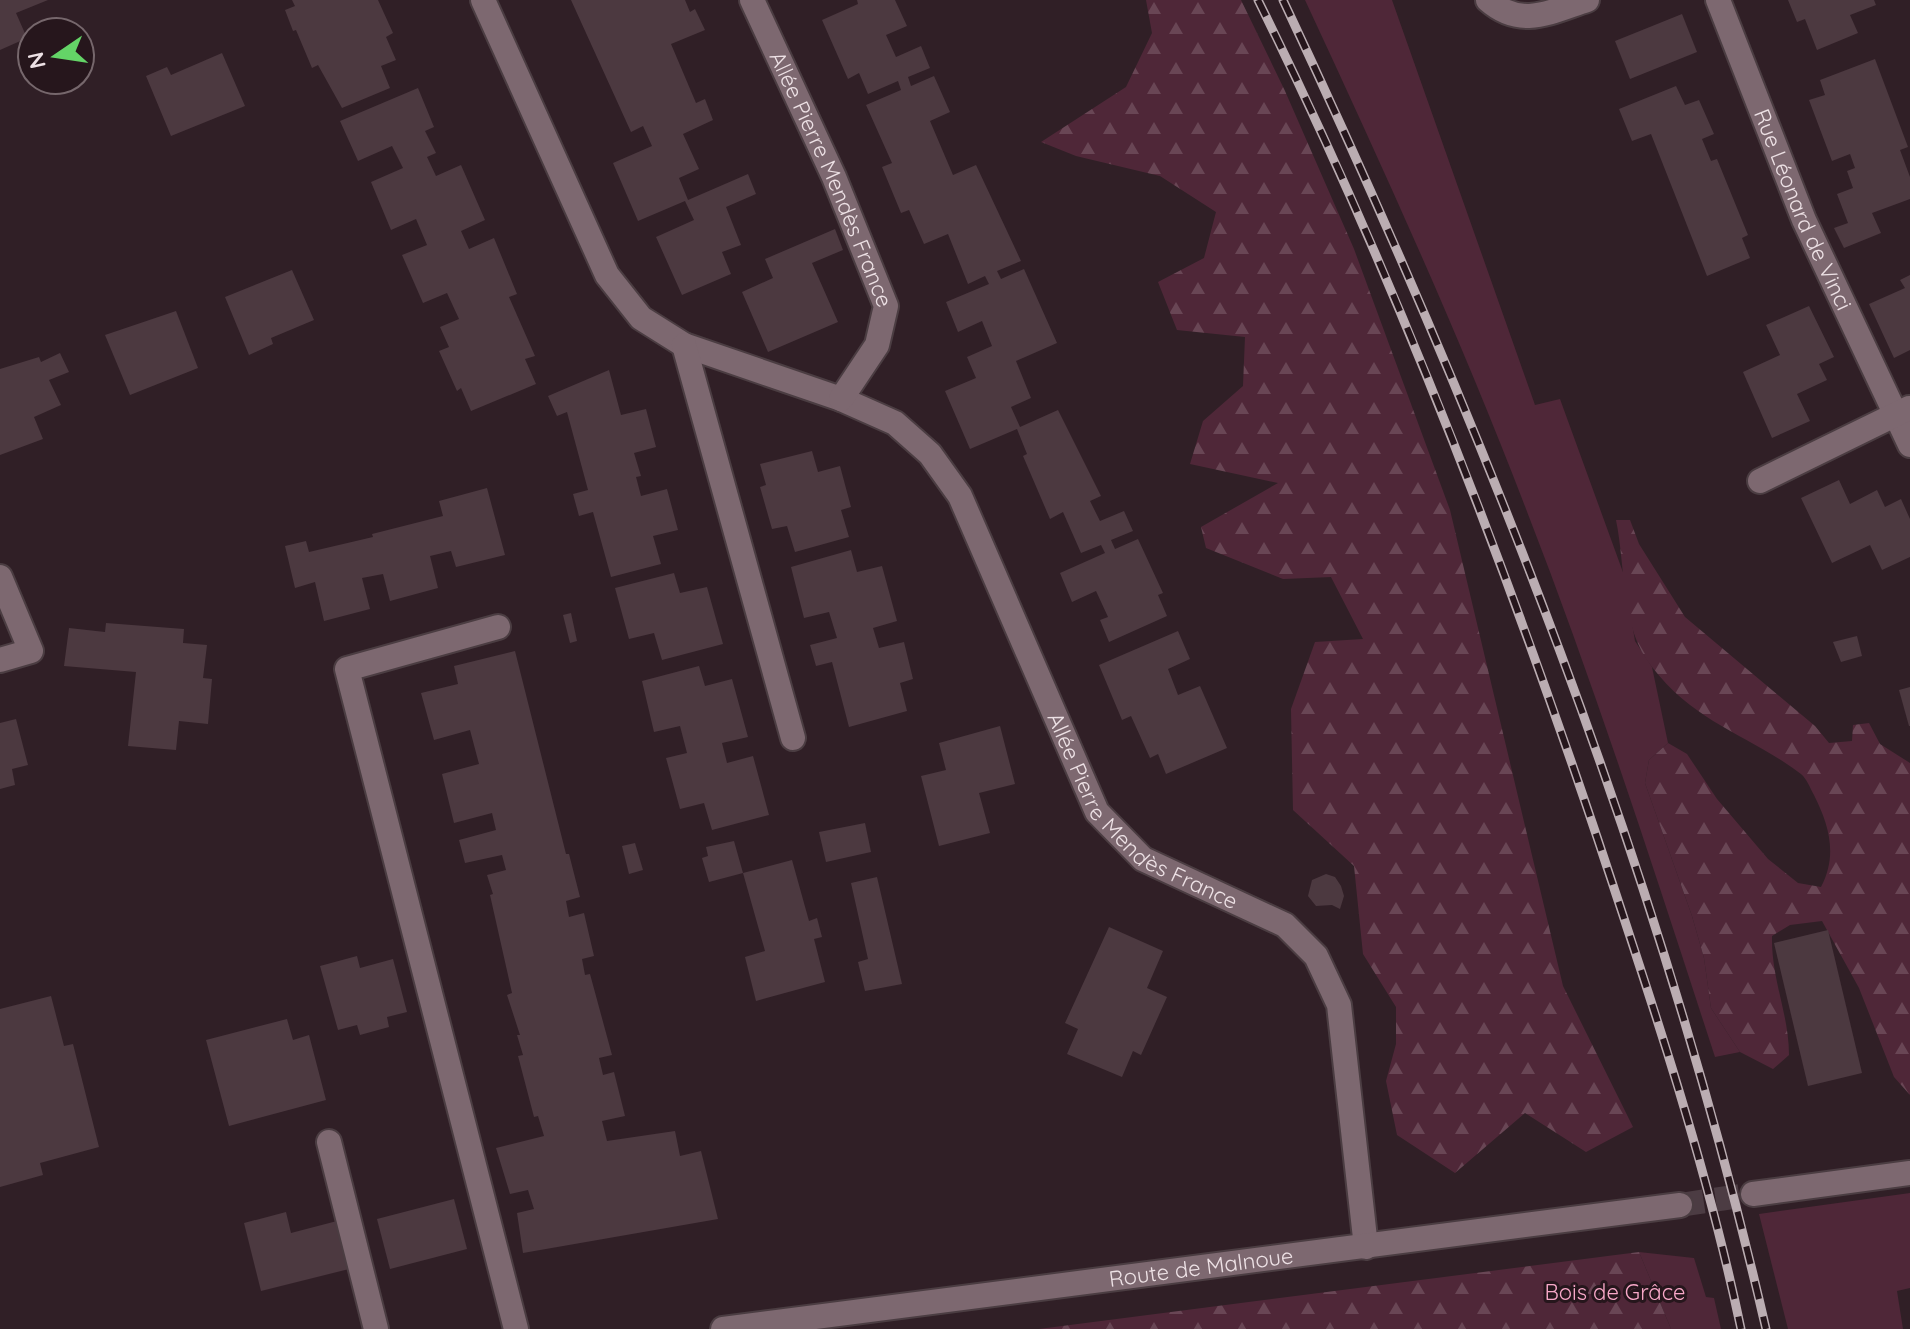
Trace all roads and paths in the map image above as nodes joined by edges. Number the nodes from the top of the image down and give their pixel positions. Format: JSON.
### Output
{"nodes":[{"id":1,"x":483,"y":0,"type":"edge"},
{"id":2,"x":752,"y":0,"type":"edge"},
{"id":3,"x":1488,"y":0,"type":"edge"},
{"id":4,"x":1587,"y":0,"type":"edge"},
{"id":5,"x":1718,"y":0,"type":"edge"},
{"id":6,"x":684,"y":345,"type":"junction"},
{"id":7,"x":841,"y":399,"type":"junction"},
{"id":8,"x":1903,"y":411,"type":"edge"},
{"id":9,"x":1910,"y":445,"type":"edge"},
{"id":10,"x":1760,"y":481,"type":"dead end"},
{"id":11,"x":0,"y":577,"type":"edge"},
{"id":12,"x":498,"y":627,"type":"dead end"},
{"id":13,"x":0,"y":660,"type":"edge"},
{"id":14,"x":793,"y":738,"type":"dead end"},
{"id":15,"x":329,"y":1142,"type":"dead end"},
{"id":16,"x":1910,"y":1173,"type":"edge"},
{"id":17,"x":1753,"y":1194,"type":"tunnel mouth"},
{"id":18,"x":1680,"y":1205,"type":"tunnel mouth"},
{"id":19,"x":1366,"y":1247,"type":"junction"},
{"id":20,"x":376,"y":1329,"type":"edge"},
{"id":21,"x":516,"y":1329,"type":"edge"},
{"id":22,"x":723,"y":1329,"type":"edge"}],
"edges":[{"from":1,"to":6,"type":"street","name":"Allée Pierre Mendès France"},
{"from":2,"to":7,"type":"street","name":"Allée Pierre Mendès France"},
{"from":3,"to":4,"type":"street"},
{"from":5,"to":8,"type":"street","name":"Rue Léonard de Vinci"},
{"from":6,"to":7,"type":"street","name":"Allée Pierre Mendès France"},
{"from":6,"to":14,"type":"street"},
{"from":7,"to":19,"type":"street","name":"Allée Pierre Mendès France"},
{"from":8,"to":9,"type":"street","name":"Rue Léonard de Vinci"},
{"from":8,"to":10,"type":"street"},
{"from":11,"to":13,"type":"street"},
{"from":12,"to":21,"type":"street"},
{"from":15,"to":20,"type":"street"},
{"from":16,"to":17,"type":"street"},
{"from":18,"to":19,"type":"street","name":"Route de Malnoue"},
{"from":19,"to":22,"type":"street","name":"Route de Malnoue"}]}
